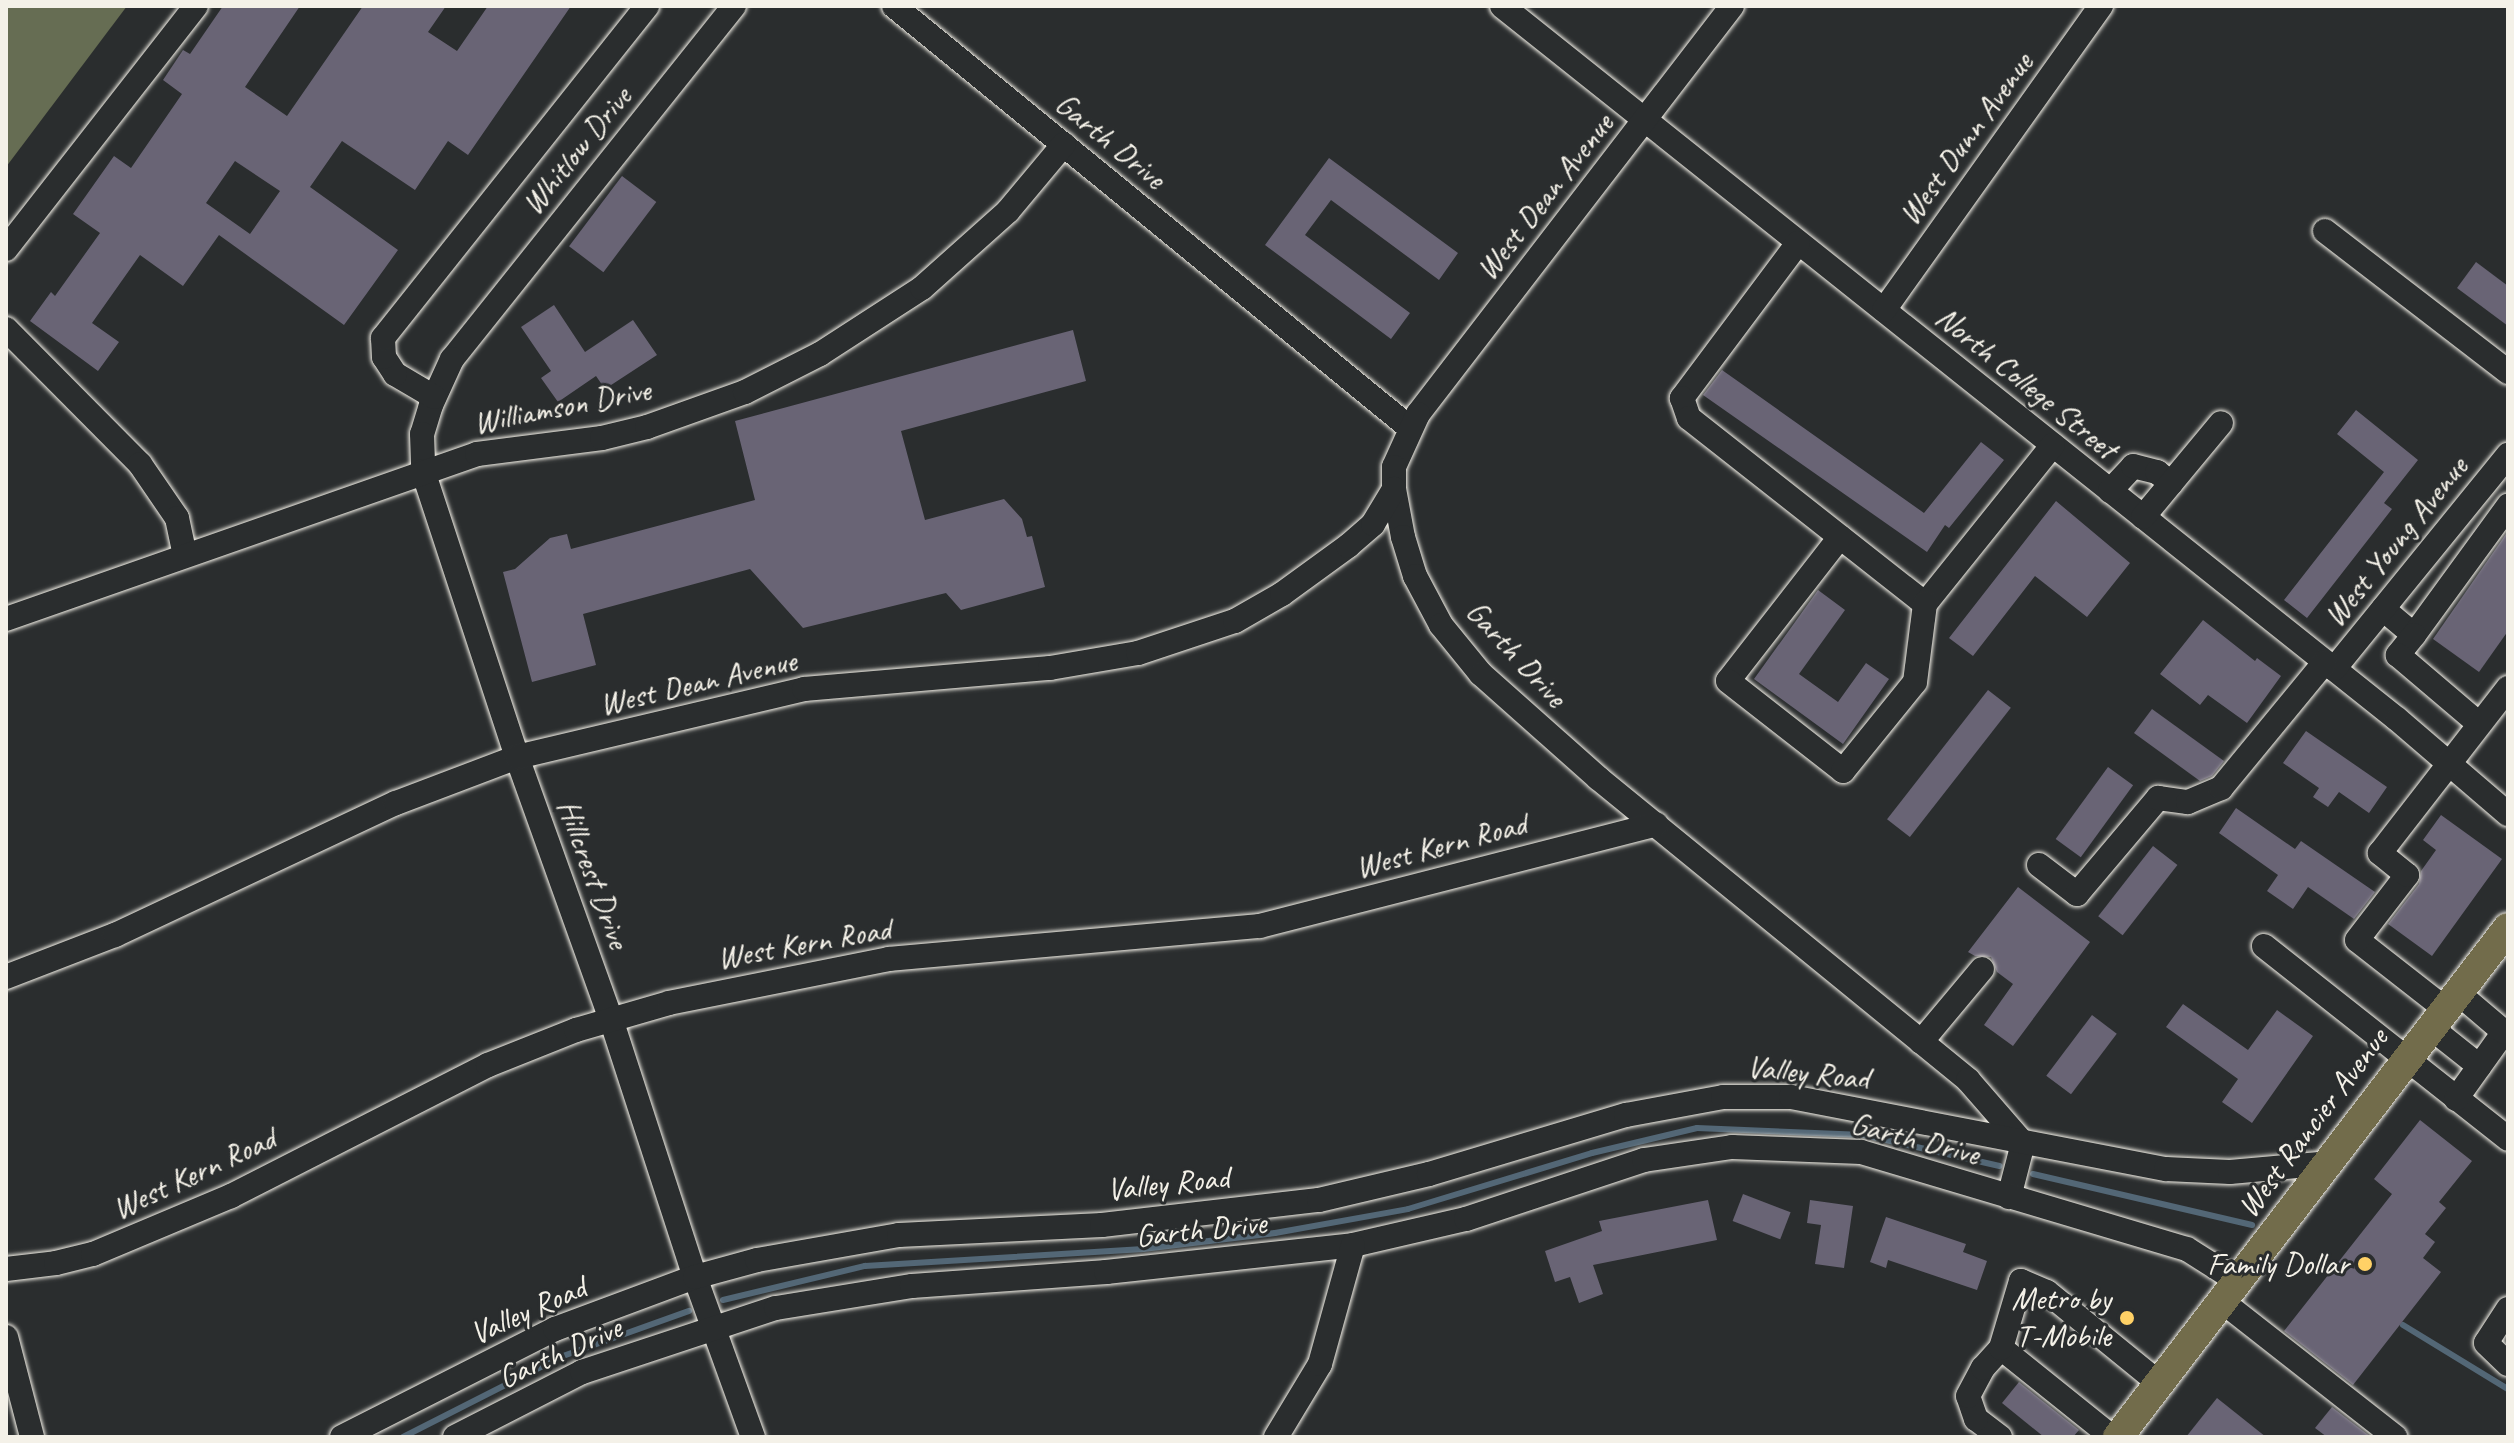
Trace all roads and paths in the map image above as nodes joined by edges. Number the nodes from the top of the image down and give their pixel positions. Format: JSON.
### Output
{"nodes":[{"id":1,"x":196,"y":6,"type":"edge"},
{"id":2,"x":647,"y":6,"type":"edge"},
{"id":3,"x":894,"y":6,"type":"edge"},
{"id":4,"x":1502,"y":6,"type":"edge"},
{"id":5,"x":1732,"y":6,"type":"edge"},
{"id":6,"x":2101,"y":6,"type":"edge"},
{"id":7,"x":722,"y":10,"type":"edge"},
{"id":8,"x":1644,"y":121,"type":"junction"},
{"id":9,"x":1064,"y":144,"type":"junction"},
{"id":10,"x":2325,"y":231,"type":"dead end"},
{"id":11,"x":1798,"y":243,"type":"junction"},
{"id":12,"x":6,"y":249,"type":"edge"},
{"id":13,"x":1884,"y":310,"type":"junction"},
{"id":14,"x":6,"y":329,"type":"edge"},
{"id":15,"x":470,"y":336,"type":"joint"},
{"id":16,"x":2508,"y":372,"type":"edge"},
{"id":17,"x":434,"y":397,"type":"junction"},
{"id":18,"x":2221,"y":423,"type":"dead end"},
{"id":19,"x":1410,"y":428,"type":"junction"},
{"id":20,"x":2053,"y":445,"type":"junction"},
{"id":21,"x":2508,"y":455,"type":"edge"},
{"id":22,"x":423,"y":471,"type":"junction"},
{"id":23,"x":2486,"y":482,"type":"junction"},
{"id":24,"x":2171,"y":483,"type":"junction"},
{"id":25,"x":1394,"y":489,"type":"junction"},
{"id":26,"x":2110,"y":491,"type":"junction"},
{"id":27,"x":2508,"y":499,"type":"edge"},
{"id":28,"x":2508,"y":506,"type":"edge"},
{"id":29,"x":2143,"y":517,"type":"junction"},
{"id":30,"x":1840,"y":537,"type":"junction"},
{"id":31,"x":185,"y":555,"type":"junction"},
{"id":32,"x":1925,"y":604,"type":"junction"},
{"id":33,"x":2383,"y":609,"type":"junction"},
{"id":34,"x":6,"y":619,"type":"edge"},
{"id":35,"x":2414,"y":635,"type":"junction"},
{"id":36,"x":2329,"y":666,"type":"junction"},
{"id":37,"x":2508,"y":688,"type":"edge"},
{"id":38,"x":2479,"y":724,"type":"junction"},
{"id":39,"x":517,"y":757,"type":"junction"},
{"id":40,"x":2448,"y":763,"type":"junction"},
{"id":41,"x":2508,"y":814,"type":"edge"},
{"id":42,"x":1656,"y":824,"type":"junction"},
{"id":43,"x":2039,"y":865,"type":"dead end"},
{"id":44,"x":2508,"y":928,"type":"edge"},
{"id":45,"x":2264,"y":946,"type":"dead end"},
{"id":46,"x":1982,"y":969,"type":"dead end"},
{"id":47,"x":6,"y":977,"type":"edge"},
{"id":48,"x":2444,"y":1009,"type":"junction"},
{"id":49,"x":611,"y":1019,"type":"junction"},
{"id":50,"x":1921,"y":1042,"type":"junction"},
{"id":51,"x":2405,"y":1059,"type":"junction"},
{"id":52,"x":2479,"y":1066,"type":"junction"},
{"id":53,"x":2456,"y":1099,"type":"junction"},
{"id":54,"x":2508,"y":1139,"type":"edge"},
{"id":55,"x":2023,"y":1143,"type":"junction"},
{"id":56,"x":2331,"y":1163,"type":"junction"},
{"id":57,"x":2009,"y":1197,"type":"junction"},
{"id":58,"x":1353,"y":1245,"type":"junction"},
{"id":59,"x":6,"y":1269,"type":"edge"},
{"id":60,"x":695,"y":1277,"type":"junction"},
{"id":61,"x":2231,"y":1292,"type":"junction"},
{"id":62,"x":2508,"y":1309,"type":"edge"},
{"id":63,"x":714,"y":1328,"type":"junction"},
{"id":64,"x":6,"y":1337,"type":"edge"},
{"id":65,"x":2001,"y":1348,"type":"junction"},
{"id":66,"x":2508,"y":1364,"type":"edge"},
{"id":67,"x":2159,"y":1383,"type":"junction"},
{"id":68,"x":32,"y":1437,"type":"edge"},
{"id":69,"x":342,"y":1437,"type":"edge"},
{"id":70,"x":455,"y":1437,"type":"edge"},
{"id":71,"x":753,"y":1437,"type":"edge"},
{"id":72,"x":1276,"y":1437,"type":"edge"},
{"id":73,"x":2000,"y":1437,"type":"edge"},
{"id":74,"x":2115,"y":1437,"type":"edge"},
{"id":75,"x":2395,"y":1437,"type":"edge"}],
"edges":[{"from":1,"to":12,"type":"street"},
{"from":2,"to":17,"type":"street"},
{"from":3,"to":9,"type":"street","name":"Garth Drive"},
{"from":4,"to":8,"type":"street","name":"North College Street"},
{"from":5,"to":8,"type":"street","name":"West Dean Avenue"},
{"from":6,"to":13,"type":"street","name":"West Dunn Avenue"},
{"from":7,"to":15,"type":"street","name":"Whitlow Drive"},
{"from":8,"to":11,"type":"street","name":"North College Street"},
{"from":8,"to":19,"type":"street","name":"West Dean Avenue"},
{"from":9,"to":19,"type":"street","name":"Garth Drive"},
{"from":9,"to":22,"type":"street","name":"Williamson Drive"},
{"from":10,"to":16,"type":"street"},
{"from":11,"to":13,"type":"street","name":"North College Street"},
{"from":11,"to":30,"type":"street"},
{"from":13,"to":20,"type":"street","name":"North College Street"},
{"from":14,"to":31,"type":"street"},
{"from":15,"to":17,"type":"street","name":"Hillcrest Drive"},
{"from":17,"to":22,"type":"street","name":"Hillcrest Drive"},
{"from":18,"to":24,"type":"street"},
{"from":19,"to":25,"type":"street","name":"Garth Drive"},
{"from":20,"to":26,"type":"street","name":"North College Street"},
{"from":20,"to":32,"type":"street"},
{"from":21,"to":23,"type":"street","name":"West Young Avenue"},
{"from":22,"to":31,"type":"street","name":"Williamson Drive"},
{"from":22,"to":39,"type":"street","name":"Hillcrest Drive"},
{"from":23,"to":27,"type":"street"},
{"from":23,"to":33,"type":"street","name":"West Young Avenue"},
{"from":24,"to":26,"type":"street"},
{"from":24,"to":29,"type":"street"},
{"from":25,"to":39,"type":"street","name":"West Dean Avenue"},
{"from":25,"to":42,"type":"street","name":"Garth Drive"},
{"from":26,"to":29,"type":"street","name":"North College Street"},
{"from":28,"to":35,"type":"street"},
{"from":29,"to":36,"type":"street","name":"North College Street"},
{"from":30,"to":32,"type":"street"},
{"from":30,"to":32,"type":"street"},
{"from":31,"to":34,"type":"street","name":"Williamson Drive"},
{"from":33,"to":35,"type":"street"},
{"from":33,"to":36,"type":"street","name":"West Young Avenue"},
{"from":35,"to":38,"type":"street"},
{"from":36,"to":40,"type":"street","name":"North College Street"},
{"from":36,"to":43,"type":"street","name":"West Young Avenue"},
{"from":37,"to":38,"type":"street"},
{"from":38,"to":40,"type":"street"},
{"from":39,"to":47,"type":"street","name":"West Dean Avenue"},
{"from":39,"to":49,"type":"street","name":"Hillcrest Drive"},
{"from":40,"to":41,"type":"street","name":"North College Street"},
{"from":40,"to":48,"type":"street"},
{"from":42,"to":49,"type":"street","name":"West Kern Road"},
{"from":42,"to":50,"type":"street","name":"Garth Drive"},
{"from":44,"to":48,"type":"main road","name":"West Rancier Avenue"},
{"from":45,"to":51,"type":"street"},
{"from":46,"to":50,"type":"street"},
{"from":48,"to":51,"type":"main road","name":"West Rancier Avenue"},
{"from":48,"to":52,"type":"street"},
{"from":48,"to":52,"type":"street"},
{"from":49,"to":59,"type":"street","name":"West Kern Road"},
{"from":49,"to":60,"type":"street","name":"Hillcrest Drive"},
{"from":50,"to":55,"type":"street","name":"Garth Drive"},
{"from":51,"to":53,"type":"street"},
{"from":51,"to":56,"type":"main road","name":"West Rancier Avenue"},
{"from":52,"to":53,"type":"street"},
{"from":53,"to":54,"type":"street"},
{"from":55,"to":56,"type":"street","name":"Garth Drive"},
{"from":55,"to":57,"type":"street","name":"Garth Drive"},
{"from":55,"to":60,"type":"street","name":"Valley Road"},
{"from":56,"to":61,"type":"main road","name":"West Rancier Avenue"},
{"from":57,"to":58,"type":"street","name":"Garth Drive"},
{"from":57,"to":61,"type":"street","name":"Garth Drive"},
{"from":58,"to":63,"type":"street","name":"Garth Drive"},
{"from":58,"to":72,"type":"street"},
{"from":60,"to":63,"type":"street","name":"Hillcrest Drive"},
{"from":60,"to":69,"type":"street","name":"Valley Road"},
{"from":61,"to":67,"type":"main road","name":"West Rancier Avenue"},
{"from":61,"to":75,"type":"street","name":"Garth Drive"},
{"from":62,"to":66,"type":"street"},
{"from":63,"to":70,"type":"street","name":"Garth Drive"},
{"from":63,"to":71,"type":"street","name":"Hillcrest Drive"},
{"from":64,"to":68,"type":"street"},
{"from":65,"to":67,"type":"street"},
{"from":65,"to":73,"type":"street"},
{"from":65,"to":74,"type":"street"},
{"from":67,"to":74,"type":"main road","name":"West Rancier Avenue"}]}
